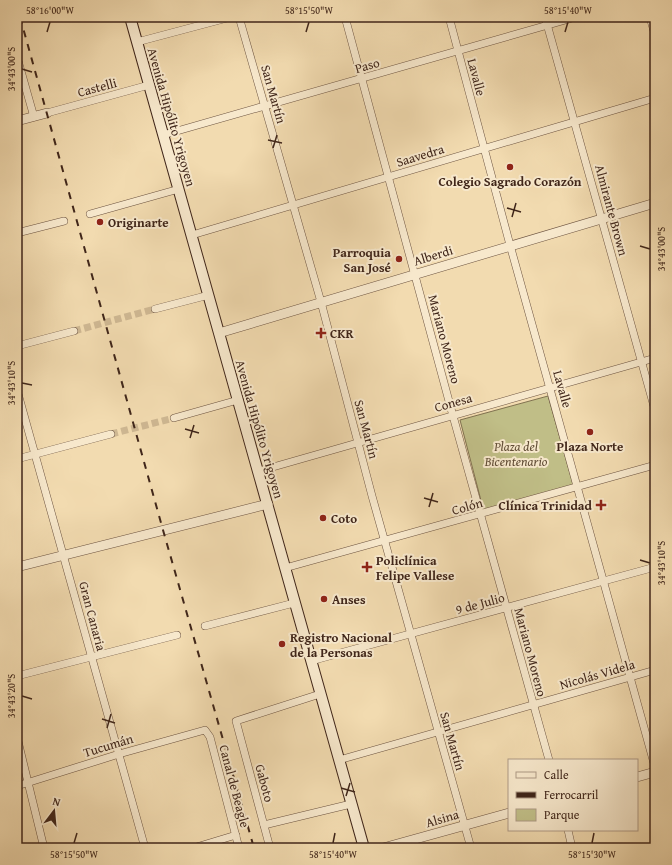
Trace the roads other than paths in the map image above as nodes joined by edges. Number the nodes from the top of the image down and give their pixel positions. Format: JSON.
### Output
{"nodes":[{"id":1,"x":130,"y":17,"type":"edge"},
{"id":2,"x":231,"y":17,"type":"edge"},
{"id":3,"x":239,"y":17,"type":"edge"},
{"id":4,"x":345,"y":17,"type":"edge"},
{"id":5,"x":449,"y":17,"type":"edge"},
{"id":6,"x":546,"y":17,"type":"edge"},
{"id":7,"x":576,"y":17,"type":"edge"},
{"id":8,"x":650,"y":17,"type":"edge"},
{"id":9,"x":548,"y":25,"type":"junction"},
{"id":10,"x":655,"y":35,"type":"edge"},
{"id":11,"x":137,"y":42,"type":"junction"},
{"id":12,"x":458,"y":52,"type":"junction"},
{"id":13,"x":17,"y":58,"type":"edge"},
{"id":14,"x":363,"y":79,"type":"junction"},
{"id":15,"x":149,"y":85,"type":"junction"},
{"id":16,"x":655,"y":98,"type":"edge"},
{"id":17,"x":265,"y":105,"type":"junction"},
{"id":18,"x":49,"y":113,"type":"joint"},
{"id":19,"x":34,"y":117,"type":"junction"},
{"id":20,"x":17,"y":121,"type":"edge"},
{"id":21,"x":576,"y":121,"type":"junction"},
{"id":22,"x":163,"y":134,"type":"junction"},
{"id":23,"x":484,"y":148,"type":"junction"},
{"id":24,"x":388,"y":177,"type":"junction"},
{"id":25,"x":179,"y":189,"type":"junction"},
{"id":26,"x":655,"y":203,"type":"edge"},
{"id":27,"x":293,"y":205,"type":"junction"},
{"id":28,"x":90,"y":214,"type":"dead end"},
{"id":29,"x":602,"y":218,"type":"junction"},
{"id":30,"x":64,"y":221,"type":"dead end"},
{"id":31,"x":17,"y":233,"type":"edge"},
{"id":32,"x":192,"y":235,"type":"junction"},
{"id":33,"x":510,"y":245,"type":"junction"},
{"id":34,"x":416,"y":274,"type":"junction"},
{"id":35,"x":209,"y":295,"type":"junction"},
{"id":36,"x":321,"y":302,"type":"junction"},
{"id":37,"x":156,"y":309,"type":"tunnel mouth"},
{"id":38,"x":74,"y":331,"type":"tunnel mouth"},
{"id":39,"x":219,"y":333,"type":"junction"},
{"id":40,"x":17,"y":346,"type":"edge"},
{"id":41,"x":655,"y":358,"type":"edge"},
{"id":42,"x":641,"y":363,"type":"junction"},
{"id":43,"x":550,"y":388,"type":"junction"},
{"id":44,"x":17,"y":390,"type":"edge"},
{"id":45,"x":238,"y":400,"type":"junction"},
{"id":46,"x":655,"y":410,"type":"edge"},
{"id":47,"x":453,"y":416,"type":"junction"},
{"id":48,"x":174,"y":418,"type":"tunnel mouth"},
{"id":49,"x":111,"y":434,"type":"tunnel mouth"},
{"id":50,"x":358,"y":443,"type":"junction"},
{"id":51,"x":36,"y":454,"type":"junction"},
{"id":52,"x":17,"y":460,"type":"edge"},
{"id":53,"x":655,"y":465,"type":"edge"},
{"id":54,"x":259,"y":471,"type":"junction"},
{"id":55,"x":578,"y":487,"type":"junction"},
{"id":56,"x":268,"y":504,"type":"junction"},
{"id":57,"x":481,"y":515,"type":"junction"},
{"id":58,"x":385,"y":541,"type":"junction"},
{"id":59,"x":64,"y":555,"type":"junction"},
{"id":60,"x":17,"y":567,"type":"edge"},
{"id":61,"x":655,"y":567,"type":"edge"},
{"id":62,"x":285,"y":568,"type":"junction"},
{"id":63,"x":604,"y":581,"type":"junction"},
{"id":64,"x":294,"y":603,"type":"junction"},
{"id":65,"x":507,"y":608,"type":"junction"},
{"id":66,"x":205,"y":626,"type":"dead end"},
{"id":67,"x":411,"y":634,"type":"junction"},
{"id":68,"x":177,"y":636,"type":"dead end"},
{"id":69,"x":92,"y":658,"type":"junction"},
{"id":70,"x":311,"y":661,"type":"junction"},
{"id":71,"x":655,"y":670,"type":"edge"},
{"id":72,"x":17,"y":676,"type":"edge"},
{"id":73,"x":631,"y":677,"type":"junction"},
{"id":74,"x":320,"y":694,"type":"junction"},
{"id":75,"x":533,"y":705,"type":"junction"},
{"id":76,"x":438,"y":731,"type":"junction"},
{"id":77,"x":207,"y":732,"type":"joint"},
{"id":78,"x":17,"y":736,"type":"edge"},
{"id":79,"x":119,"y":754,"type":"junction"},
{"id":80,"x":549,"y":759,"type":"edge"},
{"id":81,"x":339,"y":760,"type":"junction"},
{"id":82,"x":655,"y":767,"type":"edge"},
{"id":83,"x":655,"y":772,"type":"edge"},
{"id":84,"x":638,"y":777,"type":"edge"},
{"id":85,"x":29,"y":782,"type":"junction"},
{"id":86,"x":17,"y":786,"type":"edge"},
{"id":87,"x":351,"y":804,"type":"junction"},
{"id":88,"x":508,"y":813,"type":"edge"},
{"id":89,"x":465,"y":825,"type":"junction"},
{"id":90,"x":264,"y":826,"type":"junction"},
{"id":91,"x":568,"y":831,"type":"edge"},
{"id":92,"x":236,"y":835,"type":"junction"},
{"id":93,"x":44,"y":848,"type":"edge"},
{"id":94,"x":145,"y":848,"type":"edge"},
{"id":95,"x":193,"y":848,"type":"edge"},
{"id":96,"x":238,"y":848,"type":"edge"},
{"id":97,"x":270,"y":848,"type":"edge"},
{"id":98,"x":364,"y":848,"type":"edge"},
{"id":99,"x":383,"y":848,"type":"edge"},
{"id":100,"x":471,"y":848,"type":"edge"},
{"id":101,"x":572,"y":848,"type":"edge"}],
"edges":[{"from":1,"to":11,"type":"main road","name":"Avenida Hipólito Yrigoyen"},
{"from":2,"to":11,"type":"street"},
{"from":3,"to":17,"type":"street","name":"San Martín"},
{"from":4,"to":14,"type":"street","name":"Mariano Moreno"},
{"from":5,"to":12,"type":"street","name":"Lavalle"},
{"from":6,"to":9,"type":"street","name":"Almirante Brown"},
{"from":7,"to":9,"type":"street","name":"Paso"},
{"from":8,"to":10,"type":"street"},
{"from":9,"to":12,"type":"street","name":"Paso"},
{"from":9,"to":21,"type":"street","name":"Almirante Brown"},
{"from":11,"to":15,"type":"main road","name":"Avenida Hipólito Yrigoyen"},
{"from":12,"to":14,"type":"street","name":"Paso"},
{"from":12,"to":23,"type":"street","name":"Lavalle"},
{"from":13,"to":19,"type":"street"},
{"from":14,"to":17,"type":"street","name":"Paso"},
{"from":14,"to":24,"type":"street","name":"Mariano Moreno"},
{"from":15,"to":18,"type":"street","name":"Castelli"},
{"from":15,"to":22,"type":"main road","name":"Avenida Hipólito Yrigoyen"},
{"from":16,"to":21,"type":"street","name":"Saavedra"},
{"from":17,"to":22,"type":"street","name":"Paso"},
{"from":17,"to":27,"type":"street","name":"San Martín"},
{"from":18,"to":19,"type":"street"},
{"from":19,"to":20,"type":"street"},
{"from":21,"to":23,"type":"street","name":"Saavedra"},
{"from":21,"to":29,"type":"street","name":"Almirante Brown"},
{"from":22,"to":25,"type":"main road","name":"Avenida Hipólito Yrigoyen"},
{"from":23,"to":24,"type":"street","name":"Saavedra"},
{"from":23,"to":33,"type":"street","name":"Lavalle"},
{"from":24,"to":27,"type":"street","name":"Saavedra"},
{"from":24,"to":34,"type":"street","name":"Mariano Moreno"},
{"from":25,"to":28,"type":"street"},
{"from":25,"to":32,"type":"main road","name":"Avenida Hipólito Yrigoyen"},
{"from":26,"to":29,"type":"street","name":"Alberdi"},
{"from":27,"to":32,"type":"street","name":"Saavedra"},
{"from":27,"to":36,"type":"street","name":"San Martín"},
{"from":29,"to":33,"type":"street","name":"Alberdi"},
{"from":29,"to":42,"type":"street","name":"Almirante Brown"},
{"from":30,"to":31,"type":"street"},
{"from":32,"to":35,"type":"main road","name":"Avenida Hipólito Yrigoyen"},
{"from":33,"to":34,"type":"street","name":"Alberdi"},
{"from":33,"to":43,"type":"street","name":"Lavalle"},
{"from":34,"to":36,"type":"street","name":"Alberdi"},
{"from":34,"to":47,"type":"street","name":"Mariano Moreno"},
{"from":35,"to":37,"type":"street"},
{"from":35,"to":39,"type":"main road","name":"Avenida Hipólito Yrigoyen"},
{"from":36,"to":39,"type":"street","name":"Alberdi"},
{"from":36,"to":50,"type":"street","name":"San Martín"},
{"from":38,"to":40,"type":"street"},
{"from":39,"to":45,"type":"main road","name":"Avenida Hipólito Yrigoyen"},
{"from":41,"to":42,"type":"street","name":"Conesa"},
{"from":42,"to":43,"type":"street","name":"Conesa"},
{"from":42,"to":46,"type":"street","name":"Almirante Brown"},
{"from":43,"to":47,"type":"street","name":"Conesa"},
{"from":43,"to":55,"type":"street","name":"Lavalle"},
{"from":44,"to":51,"type":"street","name":"Gran Canaria"},
{"from":45,"to":48,"type":"street"},
{"from":45,"to":54,"type":"main road","name":"Avenida Hipólito Yrigoyen"},
{"from":47,"to":50,"type":"street","name":"Conesa"},
{"from":47,"to":57,"type":"street","name":"Mariano Moreno"},
{"from":49,"to":51,"type":"street"},
{"from":50,"to":54,"type":"street","name":"Conesa"},
{"from":50,"to":58,"type":"street","name":"San Martín"},
{"from":51,"to":52,"type":"street"},
{"from":51,"to":59,"type":"street","name":"Gran Canaria"},
{"from":53,"to":55,"type":"street","name":"Colón"},
{"from":54,"to":56,"type":"main road","name":"Avenida Hipólito Yrigoyen"},
{"from":55,"to":57,"type":"street","name":"Colón"},
{"from":55,"to":63,"type":"street","name":"Lavalle"},
{"from":56,"to":59,"type":"street"},
{"from":56,"to":62,"type":"main road","name":"Avenida Hipólito Yrigoyen"},
{"from":57,"to":58,"type":"street","name":"Colón"},
{"from":57,"to":65,"type":"street","name":"Mariano Moreno"},
{"from":58,"to":62,"type":"street","name":"Colón"},
{"from":58,"to":67,"type":"street","name":"San Martín"},
{"from":59,"to":60,"type":"street"},
{"from":59,"to":69,"type":"street","name":"Gran Canaria"},
{"from":61,"to":63,"type":"street","name":"9 de Julio"},
{"from":62,"to":64,"type":"main road","name":"Avenida Hipólito Yrigoyen"},
{"from":63,"to":65,"type":"street","name":"9 de Julio"},
{"from":63,"to":73,"type":"street","name":"Lavalle"},
{"from":64,"to":66,"type":"street"},
{"from":64,"to":70,"type":"main road","name":"Avenida Hipólito Yrigoyen"},
{"from":65,"to":67,"type":"street","name":"9 de Julio"},
{"from":65,"to":75,"type":"street","name":"Mariano Moreno"},
{"from":67,"to":70,"type":"street","name":"9 de Julio"},
{"from":67,"to":76,"type":"street","name":"San Martín"},
{"from":68,"to":69,"type":"street"},
{"from":69,"to":72,"type":"street"},
{"from":69,"to":79,"type":"street","name":"Gran Canaria"},
{"from":70,"to":74,"type":"main road","name":"Avenida Hipólito Yrigoyen"},
{"from":71,"to":73,"type":"street","name":"Nicolás Videla"},
{"from":73,"to":75,"type":"street","name":"Nicolás Videla"},
{"from":73,"to":82,"type":"street","name":"Lavalle"},
{"from":74,"to":81,"type":"main road","name":"Avenida Hipólito Yrigoyen"},
{"from":74,"to":90,"type":"street","name":"Gaboto"},
{"from":75,"to":76,"type":"street","name":"Nicolás Videla"},
{"from":75,"to":80,"type":"street","name":"Mariano Moreno"},
{"from":76,"to":81,"type":"street","name":"Nicolás Videla"},
{"from":76,"to":89,"type":"street","name":"San Martín"},
{"from":77,"to":79,"type":"street","name":"Tucumán"},
{"from":77,"to":92,"type":"street","name":"Canal de Beagle"},
{"from":78,"to":85,"type":"street"},
{"from":79,"to":85,"type":"street","name":"Tucumán"},
{"from":79,"to":94,"type":"street","name":"Gran Canaria"},
{"from":81,"to":87,"type":"main road","name":"Avenida Hipólito Yrigoyen"},
{"from":83,"to":84,"type":"street"},
{"from":85,"to":86,"type":"street","name":"Tucumán"},
{"from":85,"to":93,"type":"street"},
{"from":87,"to":90,"type":"street"},
{"from":87,"to":98,"type":"main road","name":"Avenida Hipólito Yrigoyen"},
{"from":88,"to":89,"type":"street","name":"Alsina"},
{"from":89,"to":99,"type":"street","name":"Alsina"},
{"from":89,"to":100,"type":"street","name":"San Martín"},
{"from":90,"to":97,"type":"street","name":"Gaboto"},
{"from":91,"to":101,"type":"street"},
{"from":92,"to":95,"type":"street"},
{"from":92,"to":96,"type":"street","name":"Canal de Beagle"}]}
